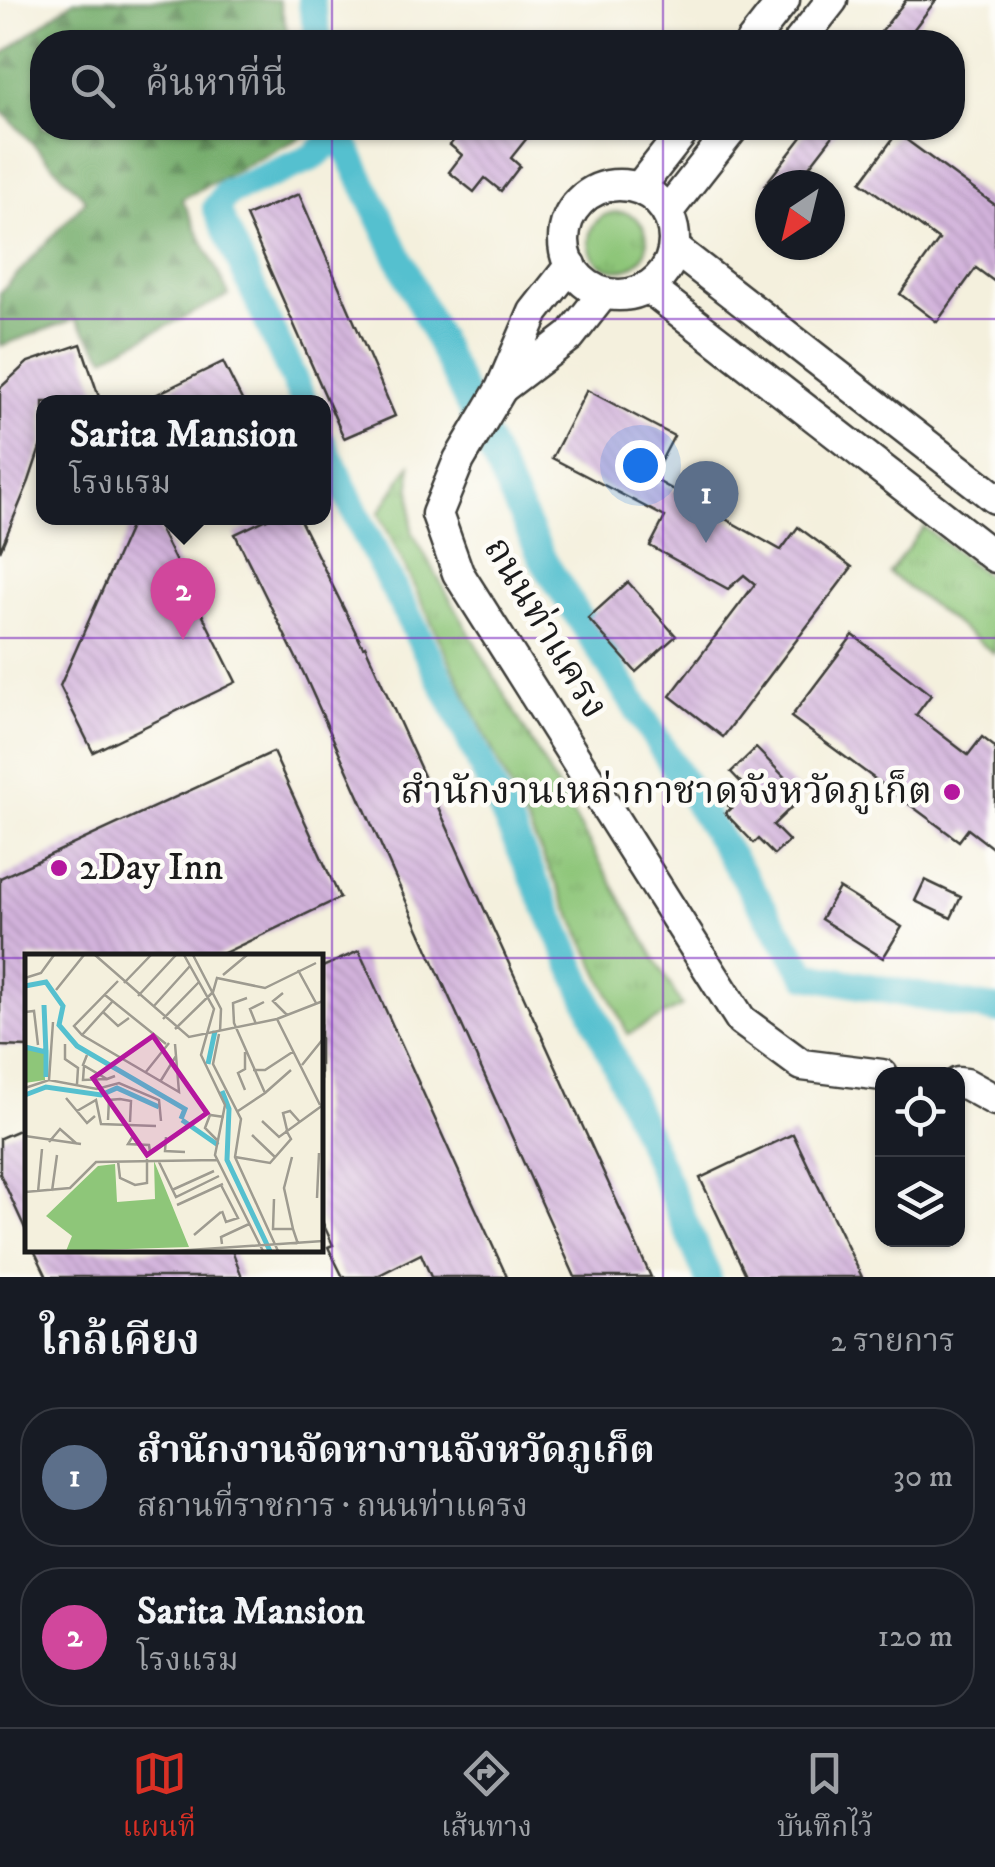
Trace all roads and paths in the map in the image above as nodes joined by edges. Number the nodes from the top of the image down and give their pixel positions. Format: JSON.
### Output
{"nodes":[{"id":1,"x":784,"y":0,"type":"edge"},
{"id":2,"x":832,"y":0,"type":"edge"},
{"id":3,"x":760,"y":30,"type":"edge"},
{"id":4,"x":808,"y":30,"type":"edge"},
{"id":5,"x":677,"y":140,"type":"edge"},
{"id":6,"x":724,"y":140,"type":"edge"},
{"id":7,"x":640,"y":188,"type":"junction"},
{"id":8,"x":667,"y":212,"type":"junction"},
{"id":9,"x":674,"y":248,"type":"junction"},
{"id":10,"x":571,"y":265,"type":"junction"},
{"id":11,"x":648,"y":288,"type":"junction"},
{"id":12,"x":603,"y":294,"type":"junction"},
{"id":13,"x":501,"y":389,"type":"junction"},
{"id":14,"x":857,"y":390,"type":"junction"},
{"id":15,"x":830,"y":429,"type":"junction"},
{"id":16,"x":995,"y":498,"type":"edge"},
{"id":17,"x":993,"y":551,"type":"edge"},
{"id":18,"x":875,"y":1073,"type":"edge"},
{"id":19,"x":965,"y":1084,"type":"edge"},
{"id":20,"x":995,"y":1100,"type":"edge"}],
"edges":[{"from":1,"to":3,"type":"street"},
{"from":2,"to":4,"type":"street"},
{"from":5,"to":7,"type":"street"},
{"from":6,"to":8,"type":"street"},
{"from":7,"to":8,"type":"street"},
{"from":7,"to":10,"type":"street"},
{"from":8,"to":9,"type":"street"},
{"from":9,"to":11,"type":"street"},
{"from":9,"to":14,"type":"street"},
{"from":10,"to":12,"type":"street"},
{"from":10,"to":13,"type":"street","name":"ถนนท่าแครง"},
{"from":11,"to":12,"type":"street"},
{"from":11,"to":15,"type":"street"},
{"from":12,"to":13,"type":"street","name":"ถนนท่าแครง"},
{"from":13,"to":18,"type":"street","name":"ถนนท่าแครง"},
{"from":14,"to":15,"type":"street"},
{"from":14,"to":16,"type":"street"},
{"from":15,"to":17,"type":"street"},
{"from":19,"to":20,"type":"street"}]}
